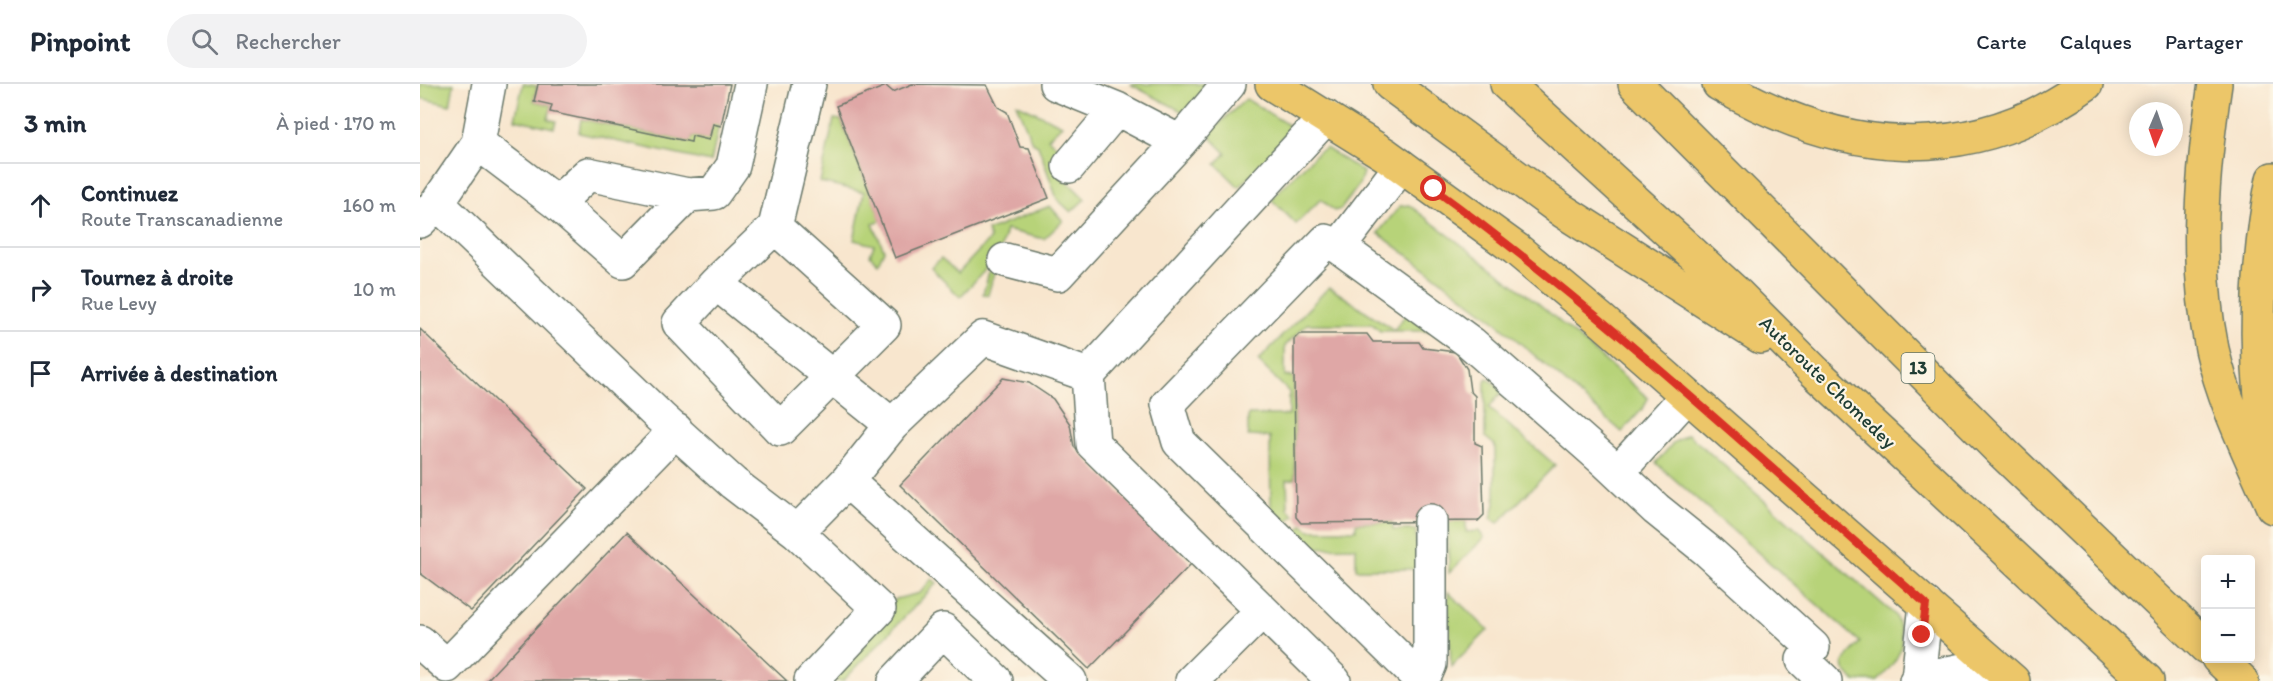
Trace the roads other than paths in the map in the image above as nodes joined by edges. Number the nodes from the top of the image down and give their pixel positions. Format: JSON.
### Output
{"nodes":[{"id":1,"x":489,"y":84,"type":"edge"},
{"id":2,"x":752,"y":84,"type":"edge"},
{"id":3,"x":809,"y":84,"type":"edge"},
{"id":4,"x":1056,"y":84,"type":"edge"},
{"id":5,"x":1229,"y":84,"type":"edge"},
{"id":6,"x":1272,"y":84,"type":"edge"},
{"id":7,"x":1390,"y":84,"type":"edge"},
{"id":8,"x":1507,"y":84,"type":"edge"},
{"id":9,"x":1635,"y":84,"type":"edge"},
{"id":10,"x":1719,"y":84,"type":"edge"},
{"id":11,"x":2086,"y":84,"type":"edge"},
{"id":12,"x":2215,"y":84,"type":"edge"},
{"id":13,"x":1118,"y":109,"type":"junction"},
{"id":14,"x":1326,"y":117,"type":"junction"},
{"id":15,"x":1180,"y":142,"type":"junction"},
{"id":16,"x":477,"y":143,"type":"junction"},
{"id":17,"x":1068,"y":166,"type":"dead end"},
{"id":18,"x":1401,"y":166,"type":"junction"},
{"id":19,"x":2273,"y":179,"type":"edge"},
{"id":20,"x":688,"y":195,"type":"junction"},
{"id":21,"x":558,"y":203,"type":"junction"},
{"id":22,"x":428,"y":212,"type":"edge"},
{"id":23,"x":775,"y":228,"type":"junction"},
{"id":24,"x":1339,"y":247,"type":"junction"},
{"id":25,"x":1005,"y":260,"type":"dead end"},
{"id":26,"x":716,"y":283,"type":"junction"},
{"id":27,"x":1815,"y":372,"type":"junction"},
{"id":28,"x":1088,"y":375,"type":"junction"},
{"id":29,"x":832,"y":376,"type":"junction"},
{"id":30,"x":1687,"y":396,"type":"junction"},
{"id":31,"x":892,"y":425,"type":"junction"},
{"id":32,"x":676,"y":430,"type":"junction"},
{"id":33,"x":1618,"y":472,"type":"junction"},
{"id":34,"x":847,"y":481,"type":"junction"},
{"id":35,"x":2273,"y":482,"type":"edge"},
{"id":36,"x":2273,"y":507,"type":"edge"},
{"id":37,"x":1430,"y":521,"type":"dead end"},
{"id":38,"x":797,"y":532,"type":"junction"},
{"id":39,"x":1926,"y":604,"type":"junction"},
{"id":40,"x":1262,"y":611,"type":"junction"},
{"id":41,"x":420,"y":642,"type":"edge"},
{"id":42,"x":2201,"y":643,"type":"edge"},
{"id":43,"x":2223,"y":663,"type":"edge"},
{"id":44,"x":2003,"y":673,"type":"edge"},
{"id":45,"x":440,"y":674,"type":"edge"},
{"id":46,"x":1421,"y":680,"type":"edge"},
{"id":47,"x":1917,"y":680,"type":"edge"},
{"id":48,"x":811,"y":681,"type":"edge"},
{"id":49,"x":895,"y":681,"type":"edge"},
{"id":50,"x":996,"y":681,"type":"edge"},
{"id":51,"x":1070,"y":681,"type":"edge"},
{"id":52,"x":1192,"y":681,"type":"edge"},
{"id":53,"x":1334,"y":681,"type":"edge"},
{"id":54,"x":1825,"y":681,"type":"edge"},
{"id":55,"x":2147,"y":681,"type":"edge"},
{"id":56,"x":2242,"y":681,"type":"edge"}],
"edges":[{"from":1,"to":16,"type":"street"},
{"from":2,"to":20,"type":"street"},
{"from":3,"to":23,"type":"street"},
{"from":4,"to":13,"type":"street"},
{"from":5,"to":15,"type":"street"},
{"from":6,"to":14,"type":"main road"},
{"from":7,"to":27,"type":"main road"},
{"from":8,"to":27,"type":"main road","name":"Autoroute Chomedey"},
{"from":9,"to":42,"type":"main road","number":"13"},
{"from":10,"to":11,"type":"main road"},
{"from":12,"to":36,"type":"main road"},
{"from":13,"to":15,"type":"street"},
{"from":13,"to":17,"type":"street"},
{"from":14,"to":18,"type":"main road"},
{"from":14,"to":28,"type":"street"},
{"from":15,"to":25,"type":"street"},
{"from":16,"to":21,"type":"street"},
{"from":16,"to":22,"type":"street"},
{"from":18,"to":24,"type":"street"},
{"from":18,"to":30,"type":"main road"},
{"from":19,"to":35,"type":"main road"},
{"from":20,"to":21,"type":"street"},
{"from":20,"to":21,"type":"street"},
{"from":22,"to":32,"type":"street"},
{"from":23,"to":26,"type":"street"},
{"from":23,"to":29,"type":"street"},
{"from":24,"to":33,"type":"street"},
{"from":24,"to":46,"type":"street"},
{"from":26,"to":29,"type":"street"},
{"from":26,"to":29,"type":"street"},
{"from":27,"to":55,"type":"main road","name":"Autoroute Chomedey"},
{"from":28,"to":31,"type":"street"},
{"from":28,"to":40,"type":"street"},
{"from":29,"to":31,"type":"street"},
{"from":30,"to":33,"type":"street"},
{"from":30,"to":39,"type":"main road"},
{"from":31,"to":34,"type":"street"},
{"from":32,"to":38,"type":"street"},
{"from":32,"to":45,"type":"street"},
{"from":33,"to":54,"type":"street"},
{"from":34,"to":38,"type":"street"},
{"from":34,"to":51,"type":"street"},
{"from":37,"to":46,"type":"street"},
{"from":38,"to":48,"type":"street"},
{"from":39,"to":44,"type":"main road"},
{"from":39,"to":47,"type":"street"},
{"from":40,"to":52,"type":"street"},
{"from":40,"to":53,"type":"street"},
{"from":41,"to":45,"type":"street"},
{"from":43,"to":56,"type":"main road"},
{"from":44,"to":47,"type":"street"},
{"from":49,"to":50,"type":"street"}]}
